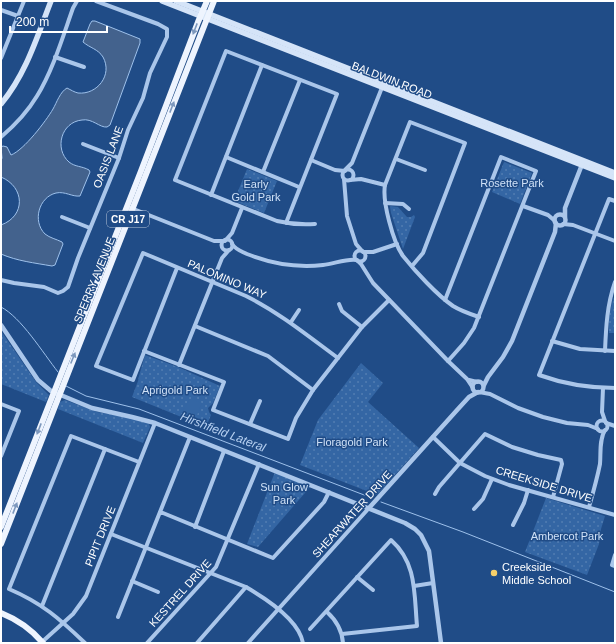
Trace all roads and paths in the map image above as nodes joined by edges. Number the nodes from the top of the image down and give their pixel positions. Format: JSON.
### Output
{"nodes":[{"id":1,"x":24,"y":1,"type":"edge"},
{"id":2,"x":51,"y":1,"type":"edge"},
{"id":3,"x":77,"y":1,"type":"edge"},
{"id":4,"x":96,"y":1,"type":"edge"},
{"id":5,"x":162,"y":1,"type":"edge"},
{"id":6,"x":176,"y":1,"type":"edge"},
{"id":7,"x":207,"y":1,"type":"edge"},
{"id":8,"x":214,"y":1,"type":"edge"},
{"id":9,"x":1,"y":10,"type":"edge"},
{"id":10,"x":202,"y":13,"type":"junction"},
{"id":11,"x":18,"y":16,"type":"junction"},
{"id":12,"x":208,"y":16,"type":"junction"},
{"id":13,"x":2,"y":55,"type":"edge"},
{"id":14,"x":55,"y":57,"type":"junction"},
{"id":15,"x":262,"y":65,"type":"junction"},
{"id":16,"x":330,"y":66,"type":"junction"},
{"id":17,"x":84,"y":67,"type":"dead end"},
{"id":18,"x":355,"y":71,"type":"junction"},
{"id":19,"x":300,"y":80,"type":"junction"},
{"id":20,"x":383,"y":85,"type":"junction"},
{"id":21,"x":1,"y":104,"type":"edge"},
{"id":22,"x":1,"y":137,"type":"edge"},
{"id":23,"x":84,"y":144,"type":"dead end"},
{"id":24,"x":226,"y":157,"type":"junction"},
{"id":25,"x":119,"y":158,"type":"junction"},
{"id":26,"x":396,"y":159,"type":"junction"},
{"id":27,"x":311,"y":160,"type":"junction"},
{"id":28,"x":352,"y":163,"type":"junction"},
{"id":29,"x":582,"y":163,"type":"junction"},
{"id":30,"x":335,"y":170,"type":"junction"},
{"id":31,"x":345,"y":170,"type":"junction"},
{"id":32,"x":425,"y":170,"type":"dead end"},
{"id":33,"x":263,"y":172,"type":"junction"},
{"id":34,"x":353,"y":173,"type":"junction"},
{"id":35,"x":615,"y":173,"type":"edge"},
{"id":36,"x":343,"y":178,"type":"junction"},
{"id":37,"x":615,"y":178,"type":"edge"},
{"id":38,"x":361,"y":179,"type":"junction"},
{"id":39,"x":350,"y":180,"type":"junction"},
{"id":40,"x":385,"y":185,"type":"junction"},
{"id":41,"x":299,"y":187,"type":"junction"},
{"id":42,"x":345,"y":188,"type":"junction"},
{"id":43,"x":212,"y":195,"type":"junction"},
{"id":44,"x":615,"y":201,"type":"edge"},
{"id":45,"x":385,"y":203,"type":"junction"},
{"id":46,"x":523,"y":206,"type":"junction"},
{"id":47,"x":129,"y":208,"type":"junction"},
{"id":48,"x":242,"y":208,"type":"junction"},
{"id":49,"x":565,"y":208,"type":"junction"},
{"id":50,"x":409,"y":209,"type":"dead end"},
{"id":51,"x":548,"y":215,"type":"junction"},
{"id":52,"x":558,"y":215,"type":"junction"},
{"id":53,"x":62,"y":217,"type":"dead end"},
{"id":54,"x":565,"y":218,"type":"junction"},
{"id":55,"x":555,"y":222,"type":"junction"},
{"id":56,"x":286,"y":223,"type":"junction"},
{"id":57,"x":315,"y":224,"type":"dead end"},
{"id":58,"x":562,"y":225,"type":"junction"},
{"id":59,"x":572,"y":225,"type":"junction"},
{"id":60,"x":90,"y":228,"type":"junction"},
{"id":61,"x":555,"y":232,"type":"junction"},
{"id":62,"x":232,"y":233,"type":"junction"},
{"id":63,"x":595,"y":233,"type":"junction"},
{"id":64,"x":214,"y":241,"type":"junction"},
{"id":65,"x":224,"y":241,"type":"junction"},
{"id":66,"x":615,"y":241,"type":"edge"},
{"id":67,"x":232,"y":244,"type":"junction"},
{"id":68,"x":356,"y":244,"type":"junction"},
{"id":69,"x":397,"y":244,"type":"junction"},
{"id":70,"x":222,"y":248,"type":"junction"},
{"id":71,"x":229,"y":250,"type":"junction"},
{"id":72,"x":239,"y":250,"type":"junction"},
{"id":73,"x":363,"y":251,"type":"junction"},
{"id":74,"x":373,"y":252,"type":"junction"},
{"id":75,"x":355,"y":254,"type":"junction"},
{"id":76,"x":222,"y":258,"type":"junction"},
{"id":77,"x":365,"y":258,"type":"junction"},
{"id":78,"x":347,"y":260,"type":"junction"},
{"id":79,"x":358,"y":261,"type":"junction"},
{"id":80,"x":412,"y":266,"type":"junction"},
{"id":81,"x":177,"y":268,"type":"junction"},
{"id":82,"x":365,"y":269,"type":"junction"},
{"id":83,"x":1,"y":280,"type":"edge"},
{"id":84,"x":212,"y":282,"type":"junction"},
{"id":85,"x":615,"y":282,"type":"edge"},
{"id":86,"x":389,"y":300,"type":"junction"},
{"id":87,"x":445,"y":300,"type":"junction"},
{"id":88,"x":339,"y":304,"type":"dead end"},
{"id":89,"x":300,"y":310,"type":"dead end"},
{"id":90,"x":479,"y":317,"type":"junction"},
{"id":91,"x":291,"y":322,"type":"junction"},
{"id":92,"x":1,"y":325,"type":"edge"},
{"id":93,"x":195,"y":326,"type":"junction"},
{"id":94,"x":362,"y":327,"type":"junction"},
{"id":95,"x":552,"y":341,"type":"junction"},
{"id":96,"x":144,"y":351,"type":"junction"},
{"id":97,"x":605,"y":351,"type":"junction"},
{"id":98,"x":615,"y":351,"type":"edge"},
{"id":99,"x":338,"y":358,"type":"junction"},
{"id":100,"x":448,"y":361,"type":"junction"},
{"id":101,"x":179,"y":365,"type":"junction"},
{"id":102,"x":488,"y":377,"type":"junction"},
{"id":103,"x":467,"y":379,"type":"junction"},
{"id":104,"x":477,"y":382,"type":"junction"},
{"id":105,"x":484,"y":386,"type":"junction"},
{"id":106,"x":473,"y":388,"type":"junction"},
{"id":107,"x":603,"y":388,"type":"junction"},
{"id":108,"x":615,"y":388,"type":"edge"},
{"id":109,"x":313,"y":390,"type":"junction"},
{"id":110,"x":479,"y":392,"type":"junction"},
{"id":111,"x":56,"y":393,"type":"junction"},
{"id":112,"x":490,"y":394,"type":"junction"},
{"id":113,"x":469,"y":397,"type":"junction"},
{"id":114,"x":260,"y":401,"type":"dead end"},
{"id":115,"x":1,"y":404,"type":"edge"},
{"id":116,"x":602,"y":412,"type":"junction"},
{"id":117,"x":598,"y":422,"type":"junction"},
{"id":118,"x":606,"y":422,"type":"junction"},
{"id":119,"x":155,"y":423,"type":"junction"},
{"id":120,"x":250,"y":424,"type":"junction"},
{"id":121,"x":588,"y":425,"type":"junction"},
{"id":122,"x":615,"y":426,"type":"edge"},
{"id":123,"x":606,"y":429,"type":"junction"},
{"id":124,"x":598,"y":430,"type":"junction"},
{"id":125,"x":190,"y":437,"type":"junction"},
{"id":126,"x":433,"y":437,"type":"junction"},
{"id":127,"x":602,"y":440,"type":"junction"},
{"id":128,"x":105,"y":449,"type":"junction"},
{"id":129,"x":224,"y":451,"type":"junction"},
{"id":130,"x":1,"y":456,"type":"edge"},
{"id":131,"x":139,"y":462,"type":"junction"},
{"id":132,"x":460,"y":463,"type":"junction"},
{"id":133,"x":259,"y":464,"type":"junction"},
{"id":134,"x":492,"y":479,"type":"junction"},
{"id":135,"x":528,"y":490,"type":"junction"},
{"id":136,"x":329,"y":492,"type":"junction"},
{"id":137,"x":435,"y":494,"type":"dead end"},
{"id":138,"x":553,"y":497,"type":"junction"},
{"id":139,"x":589,"y":507,"type":"junction"},
{"id":140,"x":369,"y":508,"type":"junction"},
{"id":141,"x":474,"y":509,"type":"dead end"},
{"id":142,"x":160,"y":513,"type":"junction"},
{"id":143,"x":615,"y":515,"type":"edge"},
{"id":144,"x":513,"y":525,"type":"dead end"},
{"id":145,"x":1,"y":527,"type":"edge"},
{"id":146,"x":195,"y":527,"type":"junction"},
{"id":147,"x":111,"y":534,"type":"junction"},
{"id":148,"x":228,"y":540,"type":"junction"},
{"id":149,"x":1,"y":544,"type":"edge"},
{"id":150,"x":146,"y":547,"type":"junction"},
{"id":151,"x":615,"y":555,"type":"edge"},
{"id":152,"x":613,"y":565,"type":"edge"},
{"id":153,"x":210,"y":573,"type":"junction"},
{"id":154,"x":357,"y":577,"type":"junction"},
{"id":155,"x":132,"y":581,"type":"junction"},
{"id":156,"x":433,"y":583,"type":"junction"},
{"id":157,"x":414,"y":586,"type":"junction"},
{"id":158,"x":246,"y":587,"type":"junction"},
{"id":159,"x":373,"y":590,"type":"dead end"},
{"id":160,"x":158,"y":592,"type":"dead end"},
{"id":161,"x":42,"y":606,"type":"junction"},
{"id":162,"x":278,"y":610,"type":"junction"},
{"id":163,"x":1,"y":612,"type":"edge"},
{"id":164,"x":327,"y":612,"type":"junction"},
{"id":165,"x":118,"y":616,"type":"dead end"},
{"id":166,"x":64,"y":623,"type":"junction"},
{"id":167,"x":310,"y":629,"type":"dead end"},
{"id":168,"x":342,"y":634,"type":"junction"},
{"id":169,"x":42,"y":642,"type":"edge"},
{"id":170,"x":85,"y":643,"type":"edge"},
{"id":171,"x":147,"y":643,"type":"edge"},
{"id":172,"x":197,"y":643,"type":"edge"},
{"id":173,"x":248,"y":643,"type":"edge"},
{"id":174,"x":303,"y":643,"type":"edge"},
{"id":175,"x":343,"y":643,"type":"edge"},
{"id":176,"x":441,"y":643,"type":"edge"}],
"edges":[{"from":1,"to":11,"type":"street"},
{"from":2,"to":21,"type":"main road"},
{"from":3,"to":14,"type":"street"},
{"from":4,"to":25,"type":"street","name":"OASIS LANE"},
{"from":5,"to":10,"type":"main road","name":"BALDWIN ROAD"},
{"from":6,"to":10,"type":"main road","name":"BALDWIN ROAD"},
{"from":7,"to":10,"type":"main road","name":"SPERRY AVENUE","number":"CR J17"},
{"from":8,"to":12,"type":"main road","name":"SPERRY AVENUE","number":"CR J17"},
{"from":9,"to":11,"type":"street"},
{"from":10,"to":12,"type":"main road","name":"BALDWIN ROAD"},
{"from":10,"to":47,"type":"main road","name":"SPERRY AVENUE","number":"CR J17","one_way":true},
{"from":11,"to":13,"type":"street"},
{"from":12,"to":16,"type":"main road","name":"BALDWIN ROAD"},
{"from":12,"to":18,"type":"main road","name":"BALDWIN ROAD"},
{"from":47,"to":12,"type":"main road","name":"SPERRY AVENUE","number":"CR J17","one_way":true},
{"from":14,"to":17,"type":"street"},
{"from":14,"to":22,"type":"street"},
{"from":15,"to":19,"type":"street"},
{"from":15,"to":24,"type":"street"},
{"from":15,"to":43,"type":"street"},
{"from":16,"to":18,"type":"main road"},
{"from":16,"to":20,"type":"main road","name":"BALDWIN ROAD"},
{"from":18,"to":20,"type":"main road","name":"BALDWIN ROAD"},
{"from":19,"to":27,"type":"street"},
{"from":19,"to":33,"type":"street"},
{"from":20,"to":28,"type":"street"},
{"from":20,"to":29,"type":"main road","name":"BALDWIN ROAD"},
{"from":23,"to":25,"type":"street"},
{"from":24,"to":33,"type":"street"},
{"from":24,"to":43,"type":"street"},
{"from":25,"to":60,"type":"street","name":"OASIS LANE"},
{"from":26,"to":32,"type":"street"},
{"from":26,"to":40,"type":"street"},
{"from":26,"to":80,"type":"street"},
{"from":27,"to":30,"type":"street"},
{"from":27,"to":41,"type":"street"},
{"from":28,"to":31,"type":"street"},
{"from":28,"to":34,"type":"street"},
{"from":29,"to":35,"type":"main road","name":"BALDWIN ROAD"},
{"from":29,"to":37,"type":"main road","name":"BALDWIN ROAD"},
{"from":29,"to":49,"type":"street"},
{"from":30,"to":31,"type":"street"},
{"from":30,"to":36,"type":"street"},
{"from":31,"to":34,"type":"street"},
{"from":31,"to":36,"type":"street"},
{"from":33,"to":41,"type":"street"},
{"from":34,"to":38,"type":"street"},
{"from":34,"to":39,"type":"street"},
{"from":36,"to":39,"type":"street"},
{"from":36,"to":42,"type":"street"},
{"from":38,"to":39,"type":"street"},
{"from":38,"to":40,"type":"street"},
{"from":39,"to":42,"type":"street"},
{"from":40,"to":45,"type":"street"},
{"from":41,"to":56,"type":"street"},
{"from":42,"to":68,"type":"street"},
{"from":43,"to":48,"type":"street"},
{"from":44,"to":63,"type":"street"},
{"from":45,"to":50,"type":"street"},
{"from":45,"to":69,"type":"street"},
{"from":46,"to":51,"type":"street"},
{"from":46,"to":87,"type":"street"},
{"from":46,"to":90,"type":"street"},
{"from":47,"to":64,"type":"street"},
{"from":47,"to":111,"type":"main road","name":"SPERRY AVENUE","number":"CR J17"},
{"from":48,"to":56,"type":"street"},
{"from":48,"to":62,"type":"street"},
{"from":49,"to":52,"type":"street"},
{"from":49,"to":54,"type":"street"},
{"from":51,"to":52,"type":"street"},
{"from":51,"to":55,"type":"street"},
{"from":52,"to":54,"type":"street"},
{"from":52,"to":55,"type":"street"},
{"from":53,"to":60,"type":"street"},
{"from":54,"to":58,"type":"street"},
{"from":54,"to":59,"type":"street"},
{"from":55,"to":58,"type":"street"},
{"from":55,"to":61,"type":"street"},
{"from":56,"to":57,"type":"street"},
{"from":58,"to":59,"type":"street"},
{"from":58,"to":61,"type":"street"},
{"from":59,"to":63,"type":"street"},
{"from":60,"to":83,"type":"street","name":"OASIS LANE"},
{"from":61,"to":102,"type":"street"},
{"from":62,"to":65,"type":"street"},
{"from":62,"to":67,"type":"street"},
{"from":63,"to":66,"type":"street"},
{"from":63,"to":95,"type":"street"},
{"from":64,"to":65,"type":"street"},
{"from":64,"to":70,"type":"street"},
{"from":65,"to":67,"type":"street"},
{"from":65,"to":70,"type":"street"},
{"from":67,"to":71,"type":"street"},
{"from":67,"to":72,"type":"street"},
{"from":68,"to":73,"type":"street"},
{"from":68,"to":75,"type":"street"},
{"from":69,"to":74,"type":"street"},
{"from":69,"to":80,"type":"street"},
{"from":70,"to":71,"type":"street"},
{"from":70,"to":76,"type":"street"},
{"from":71,"to":72,"type":"street"},
{"from":71,"to":76,"type":"street"},
{"from":72,"to":78,"type":"street"},
{"from":73,"to":74,"type":"street"},
{"from":73,"to":75,"type":"street"},
{"from":73,"to":77,"type":"street"},
{"from":74,"to":77,"type":"street"},
{"from":75,"to":78,"type":"street"},
{"from":75,"to":79,"type":"street"},
{"from":76,"to":84,"type":"street"},
{"from":77,"to":79,"type":"street"},
{"from":77,"to":82,"type":"street"},
{"from":78,"to":79,"type":"street"},
{"from":79,"to":82,"type":"street"},
{"from":80,"to":87,"type":"street"},
{"from":81,"to":84,"type":"street","name":"PALOMINO WAY"},
{"from":81,"to":96,"type":"street"},
{"from":81,"to":96,"type":"street","name":"PALOMINO WAY"},
{"from":82,"to":86,"type":"street"},
{"from":84,"to":91,"type":"street","name":"PALOMINO WAY"},
{"from":84,"to":93,"type":"street"},
{"from":85,"to":97,"type":"street"},
{"from":86,"to":94,"type":"street"},
{"from":86,"to":100,"type":"street"},
{"from":87,"to":90,"type":"street"},
{"from":88,"to":94,"type":"street"},
{"from":89,"to":91,"type":"street"},
{"from":90,"to":100,"type":"street"},
{"from":91,"to":99,"type":"street","name":"PALOMINO WAY"},
{"from":92,"to":111,"type":"street"},
{"from":93,"to":101,"type":"street"},
{"from":93,"to":109,"type":"street"},
{"from":94,"to":99,"type":"street"},
{"from":95,"to":97,"type":"street"},
{"from":95,"to":107,"type":"street"},
{"from":96,"to":101,"type":"street"},
{"from":97,"to":98,"type":"street"},
{"from":99,"to":109,"type":"street"},
{"from":100,"to":103,"type":"street"},
{"from":101,"to":120,"type":"street"},
{"from":102,"to":104,"type":"street"},
{"from":102,"to":105,"type":"street"},
{"from":103,"to":104,"type":"street"},
{"from":103,"to":106,"type":"street"},
{"from":104,"to":105,"type":"street"},
{"from":104,"to":106,"type":"street"},
{"from":105,"to":110,"type":"street"},
{"from":105,"to":112,"type":"street"},
{"from":106,"to":110,"type":"street"},
{"from":106,"to":113,"type":"street","name":"SHEARWATER DRIVE"},
{"from":107,"to":108,"type":"street"},
{"from":107,"to":116,"type":"street"},
{"from":109,"to":120,"type":"street"},
{"from":110,"to":112,"type":"street"},
{"from":110,"to":113,"type":"street","name":"SHEARWATER DRIVE"},
{"from":111,"to":119,"type":"street"},
{"from":111,"to":145,"type":"main road","name":"SPERRY AVENUE","number":"CR J17","one_way":true},
{"from":149,"to":111,"type":"main road","name":"SPERRY AVENUE","number":"CR J17","one_way":true},
{"from":112,"to":121,"type":"street"},
{"from":113,"to":126,"type":"street","name":"SHEARWATER DRIVE"},
{"from":114,"to":120,"type":"street"},
{"from":115,"to":130,"type":"street"},
{"from":116,"to":117,"type":"street"},
{"from":116,"to":118,"type":"street"},
{"from":117,"to":118,"type":"street"},
{"from":117,"to":121,"type":"street"},
{"from":117,"to":124,"type":"street"},
{"from":118,"to":122,"type":"street"},
{"from":118,"to":123,"type":"street"},
{"from":119,"to":125,"type":"street"},
{"from":119,"to":131,"type":"street","name":"PIPIT DRIVE"},
{"from":121,"to":124,"type":"street"},
{"from":122,"to":123,"type":"street"},
{"from":123,"to":124,"type":"street"},
{"from":123,"to":127,"type":"street"},
{"from":124,"to":127,"type":"street"},
{"from":125,"to":129,"type":"street"},
{"from":125,"to":142,"type":"street"},
{"from":126,"to":132,"type":"street","name":"CREEKSIDE DRIVE"},
{"from":126,"to":140,"type":"street","name":"SHEARWATER DRIVE"},
{"from":127,"to":139,"type":"street"},
{"from":128,"to":131,"type":"street"},
{"from":128,"to":161,"type":"street"},
{"from":128,"to":161,"type":"street"},
{"from":129,"to":133,"type":"street"},
{"from":129,"to":146,"type":"street"},
{"from":131,"to":147,"type":"street","name":"PIPIT DRIVE"},
{"from":132,"to":134,"type":"street","name":"CREEKSIDE DRIVE"},
{"from":132,"to":137,"type":"street"},
{"from":132,"to":138,"type":"street"},
{"from":133,"to":136,"type":"street"},
{"from":133,"to":148,"type":"street","name":"KESTREL DRIVE"},
{"from":134,"to":135,"type":"street","name":"CREEKSIDE DRIVE"},
{"from":134,"to":141,"type":"street"},
{"from":135,"to":138,"type":"street","name":"CREEKSIDE DRIVE"},
{"from":135,"to":144,"type":"street"},
{"from":136,"to":140,"type":"street"},
{"from":136,"to":148,"type":"street"},
{"from":138,"to":139,"type":"street","name":"CREEKSIDE DRIVE"},
{"from":139,"to":143,"type":"street","name":"CREEKSIDE DRIVE"},
{"from":140,"to":156,"type":"street"},
{"from":140,"to":162,"type":"street","name":"SHEARWATER DRIVE"},
{"from":142,"to":146,"type":"street"},
{"from":142,"to":150,"type":"street"},
{"from":146,"to":148,"type":"street"},
{"from":147,"to":150,"type":"street"},
{"from":147,"to":166,"type":"street","name":"PIPIT DRIVE"},
{"from":148,"to":153,"type":"street","name":"KESTREL DRIVE"},
{"from":150,"to":153,"type":"street"},
{"from":150,"to":155,"type":"street"},
{"from":151,"to":152,"type":"street"},
{"from":153,"to":158,"type":"street"},
{"from":153,"to":171,"type":"street","name":"KESTREL DRIVE"},
{"from":154,"to":157,"type":"street"},
{"from":154,"to":159,"type":"street"},
{"from":154,"to":164,"type":"street"},
{"from":155,"to":160,"type":"street"},
{"from":155,"to":165,"type":"street"},
{"from":156,"to":157,"type":"street"},
{"from":156,"to":176,"type":"street"},
{"from":157,"to":168,"type":"street"},
{"from":158,"to":162,"type":"street"},
{"from":158,"to":172,"type":"street"},
{"from":161,"to":166,"type":"street"},
{"from":162,"to":173,"type":"street","name":"SHEARWATER DRIVE"},
{"from":162,"to":174,"type":"street"},
{"from":163,"to":169,"type":"main road"},
{"from":164,"to":167,"type":"street"},
{"from":164,"to":168,"type":"street"},
{"from":166,"to":169,"type":"street","name":"PIPIT DRIVE"},
{"from":166,"to":170,"type":"street"},
{"from":168,"to":175,"type":"street"}]}
